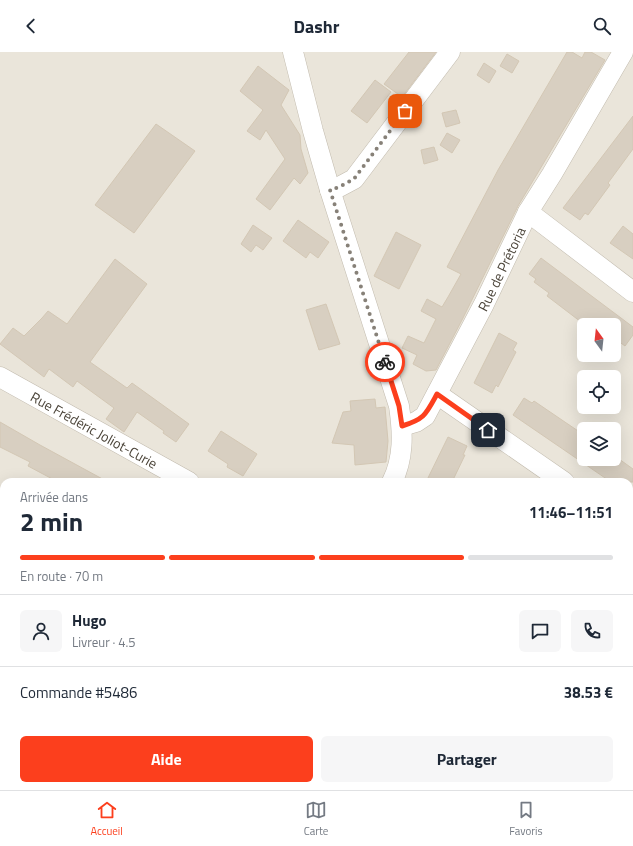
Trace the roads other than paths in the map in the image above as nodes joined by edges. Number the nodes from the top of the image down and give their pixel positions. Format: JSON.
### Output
{"nodes":[{"id":1,"x":293,"y":52,"type":"edge"},
{"id":2,"x":450,"y":52,"type":"edge"},
{"id":3,"x":623,"y":52,"type":"edge"},
{"id":4,"x":631,"y":52,"type":"edge"},
{"id":5,"x":633,"y":56,"type":"edge"},
{"id":6,"x":330,"y":190,"type":"junction"},
{"id":7,"x":528,"y":212,"type":"junction"},
{"id":8,"x":633,"y":292,"type":"edge"},
{"id":9,"x":0,"y":377,"type":"edge"},
{"id":10,"x":437,"y":394,"type":"junction"},
{"id":11,"x":402,"y":426,"type":"junction"},
{"id":12,"x":182,"y":478,"type":"edge"},
{"id":13,"x":394,"y":478,"type":"edge"},
{"id":14,"x":558,"y":478,"type":"edge"}],
"edges":[{"from":1,"to":6,"type":"street"},
{"from":2,"to":6,"type":"street"},
{"from":3,"to":7,"type":"street","name":"Rue de Prétoria"},
{"from":4,"to":5,"type":"street"},
{"from":6,"to":11,"type":"street"},
{"from":7,"to":8,"type":"street"},
{"from":7,"to":10,"type":"street","name":"Rue de Prétoria"},
{"from":9,"to":12,"type":"street","name":"Rue Frédéric Joliot-Curie"},
{"from":10,"to":11,"type":"street","name":"Rue de Prétoria"},
{"from":10,"to":14,"type":"street"},
{"from":11,"to":13,"type":"street"}]}
